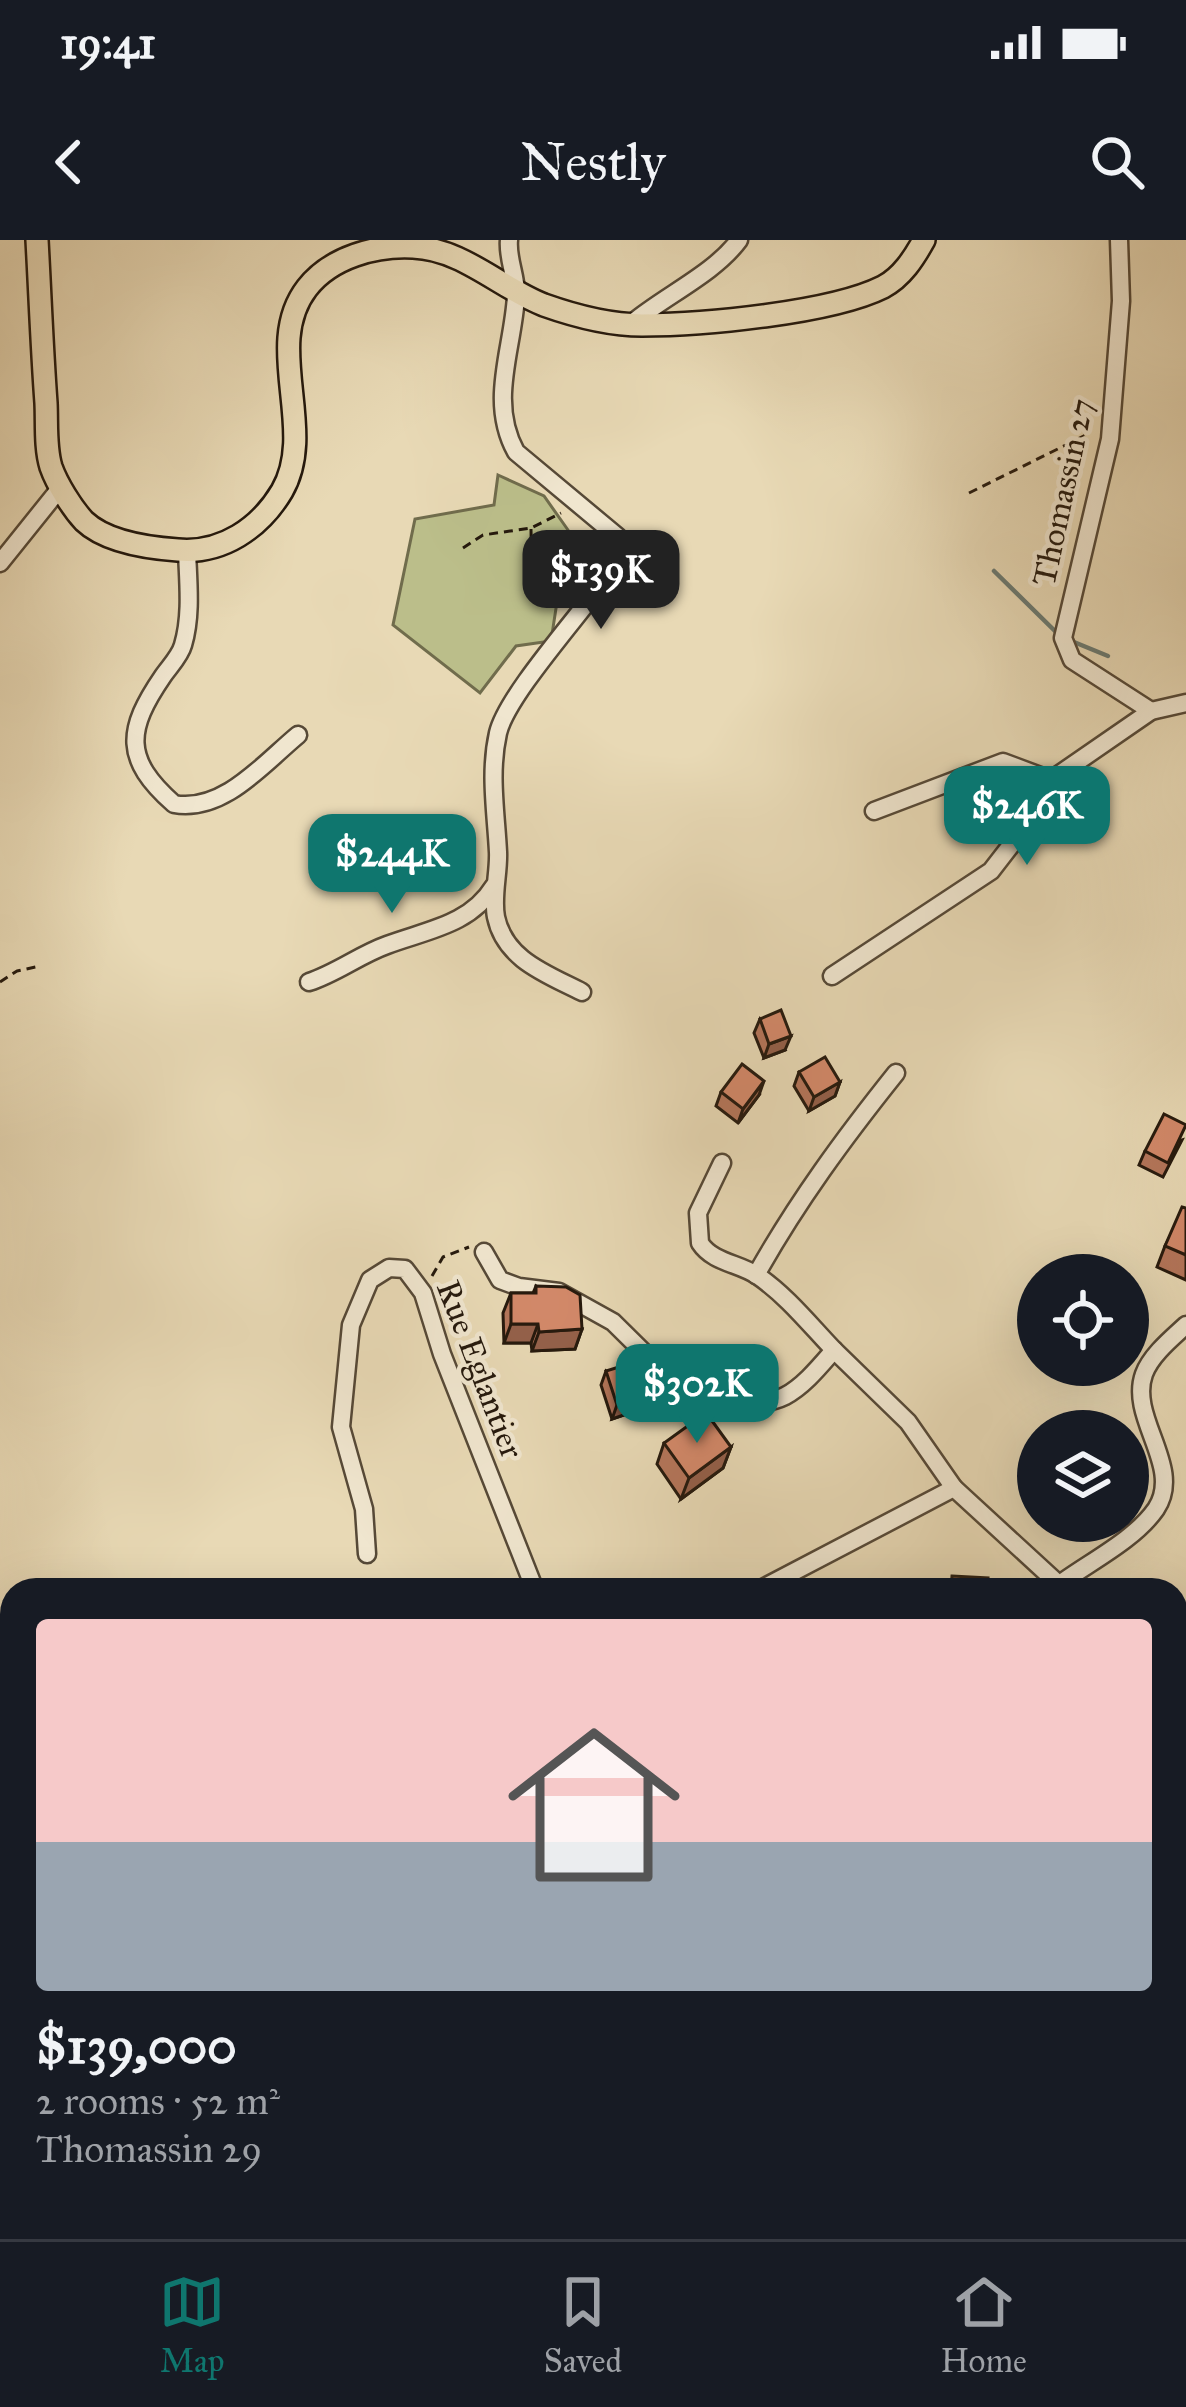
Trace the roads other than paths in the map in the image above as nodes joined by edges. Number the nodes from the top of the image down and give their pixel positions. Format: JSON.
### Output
{"nodes":[{"id":1,"x":37,"y":240,"type":"edge"},
{"id":2,"x":508,"y":240,"type":"edge"},
{"id":3,"x":740,"y":240,"type":"edge"},
{"id":4,"x":924,"y":240,"type":"edge"},
{"id":5,"x":1119,"y":240,"type":"edge"},
{"id":6,"x":445,"y":249,"type":"edge"},
{"id":7,"x":516,"y":293,"type":"junction"},
{"id":8,"x":631,"y":324,"type":"junction"},
{"id":9,"x":61,"y":487,"type":"junction"},
{"id":10,"x":187,"y":551,"type":"junction"},
{"id":11,"x":0,"y":563,"type":"edge"},
{"id":12,"x":1186,"y":703,"type":"edge"},
{"id":13,"x":1151,"y":710,"type":"junction"},
{"id":14,"x":298,"y":735,"type":"dead end"},
{"id":15,"x":1051,"y":780,"type":"junction"},
{"id":16,"x":874,"y":811,"type":"dead end"},
{"id":17,"x":497,"y":880,"type":"junction"},
{"id":18,"x":832,"y":976,"type":"dead end"},
{"id":19,"x":309,"y":982,"type":"dead end"},
{"id":20,"x":582,"y":992,"type":"dead end"},
{"id":21,"x":896,"y":1073,"type":"dead end"},
{"id":22,"x":722,"y":1163,"type":"dead end"},
{"id":23,"x":484,"y":1252,"type":"road end"},
{"id":24,"x":756,"y":1275,"type":"junction"},
{"id":25,"x":1186,"y":1325,"type":"edge"},
{"id":26,"x":834,"y":1350,"type":"junction"},
{"id":27,"x":954,"y":1488,"type":"junction"},
{"id":28,"x":367,"y":1554,"type":"dead end"},
{"id":29,"x":530,"y":1578,"type":"edge"},
{"id":30,"x":782,"y":1578,"type":"edge"},
{"id":31,"x":1048,"y":1578,"type":"edge"},
{"id":32,"x":1072,"y":1578,"type":"edge"}],
"edges":[{"from":1,"to":9,"type":"main road"},
{"from":2,"to":7,"type":"street"},
{"from":3,"to":8,"type":"street"},
{"from":4,"to":8,"type":"main road"},
{"from":5,"to":13,"type":"street","name":"Thomassin 27"},
{"from":6,"to":7,"type":"main road"},
{"from":6,"to":10,"type":"main road"},
{"from":7,"to":8,"type":"main road"},
{"from":7,"to":17,"type":"street"},
{"from":9,"to":10,"type":"main road"},
{"from":9,"to":11,"type":"street"},
{"from":10,"to":14,"type":"street"},
{"from":12,"to":13,"type":"street"},
{"from":13,"to":15,"type":"street"},
{"from":15,"to":16,"type":"street"},
{"from":15,"to":18,"type":"street"},
{"from":17,"to":19,"type":"street"},
{"from":17,"to":20,"type":"street"},
{"from":21,"to":24,"type":"street"},
{"from":22,"to":24,"type":"street"},
{"from":23,"to":26,"type":"street"},
{"from":24,"to":26,"type":"street"},
{"from":25,"to":32,"type":"street"},
{"from":26,"to":27,"type":"street"},
{"from":27,"to":30,"type":"street"},
{"from":27,"to":31,"type":"street"},
{"from":28,"to":29,"type":"street","name":"Rue Eglantier"}]}
